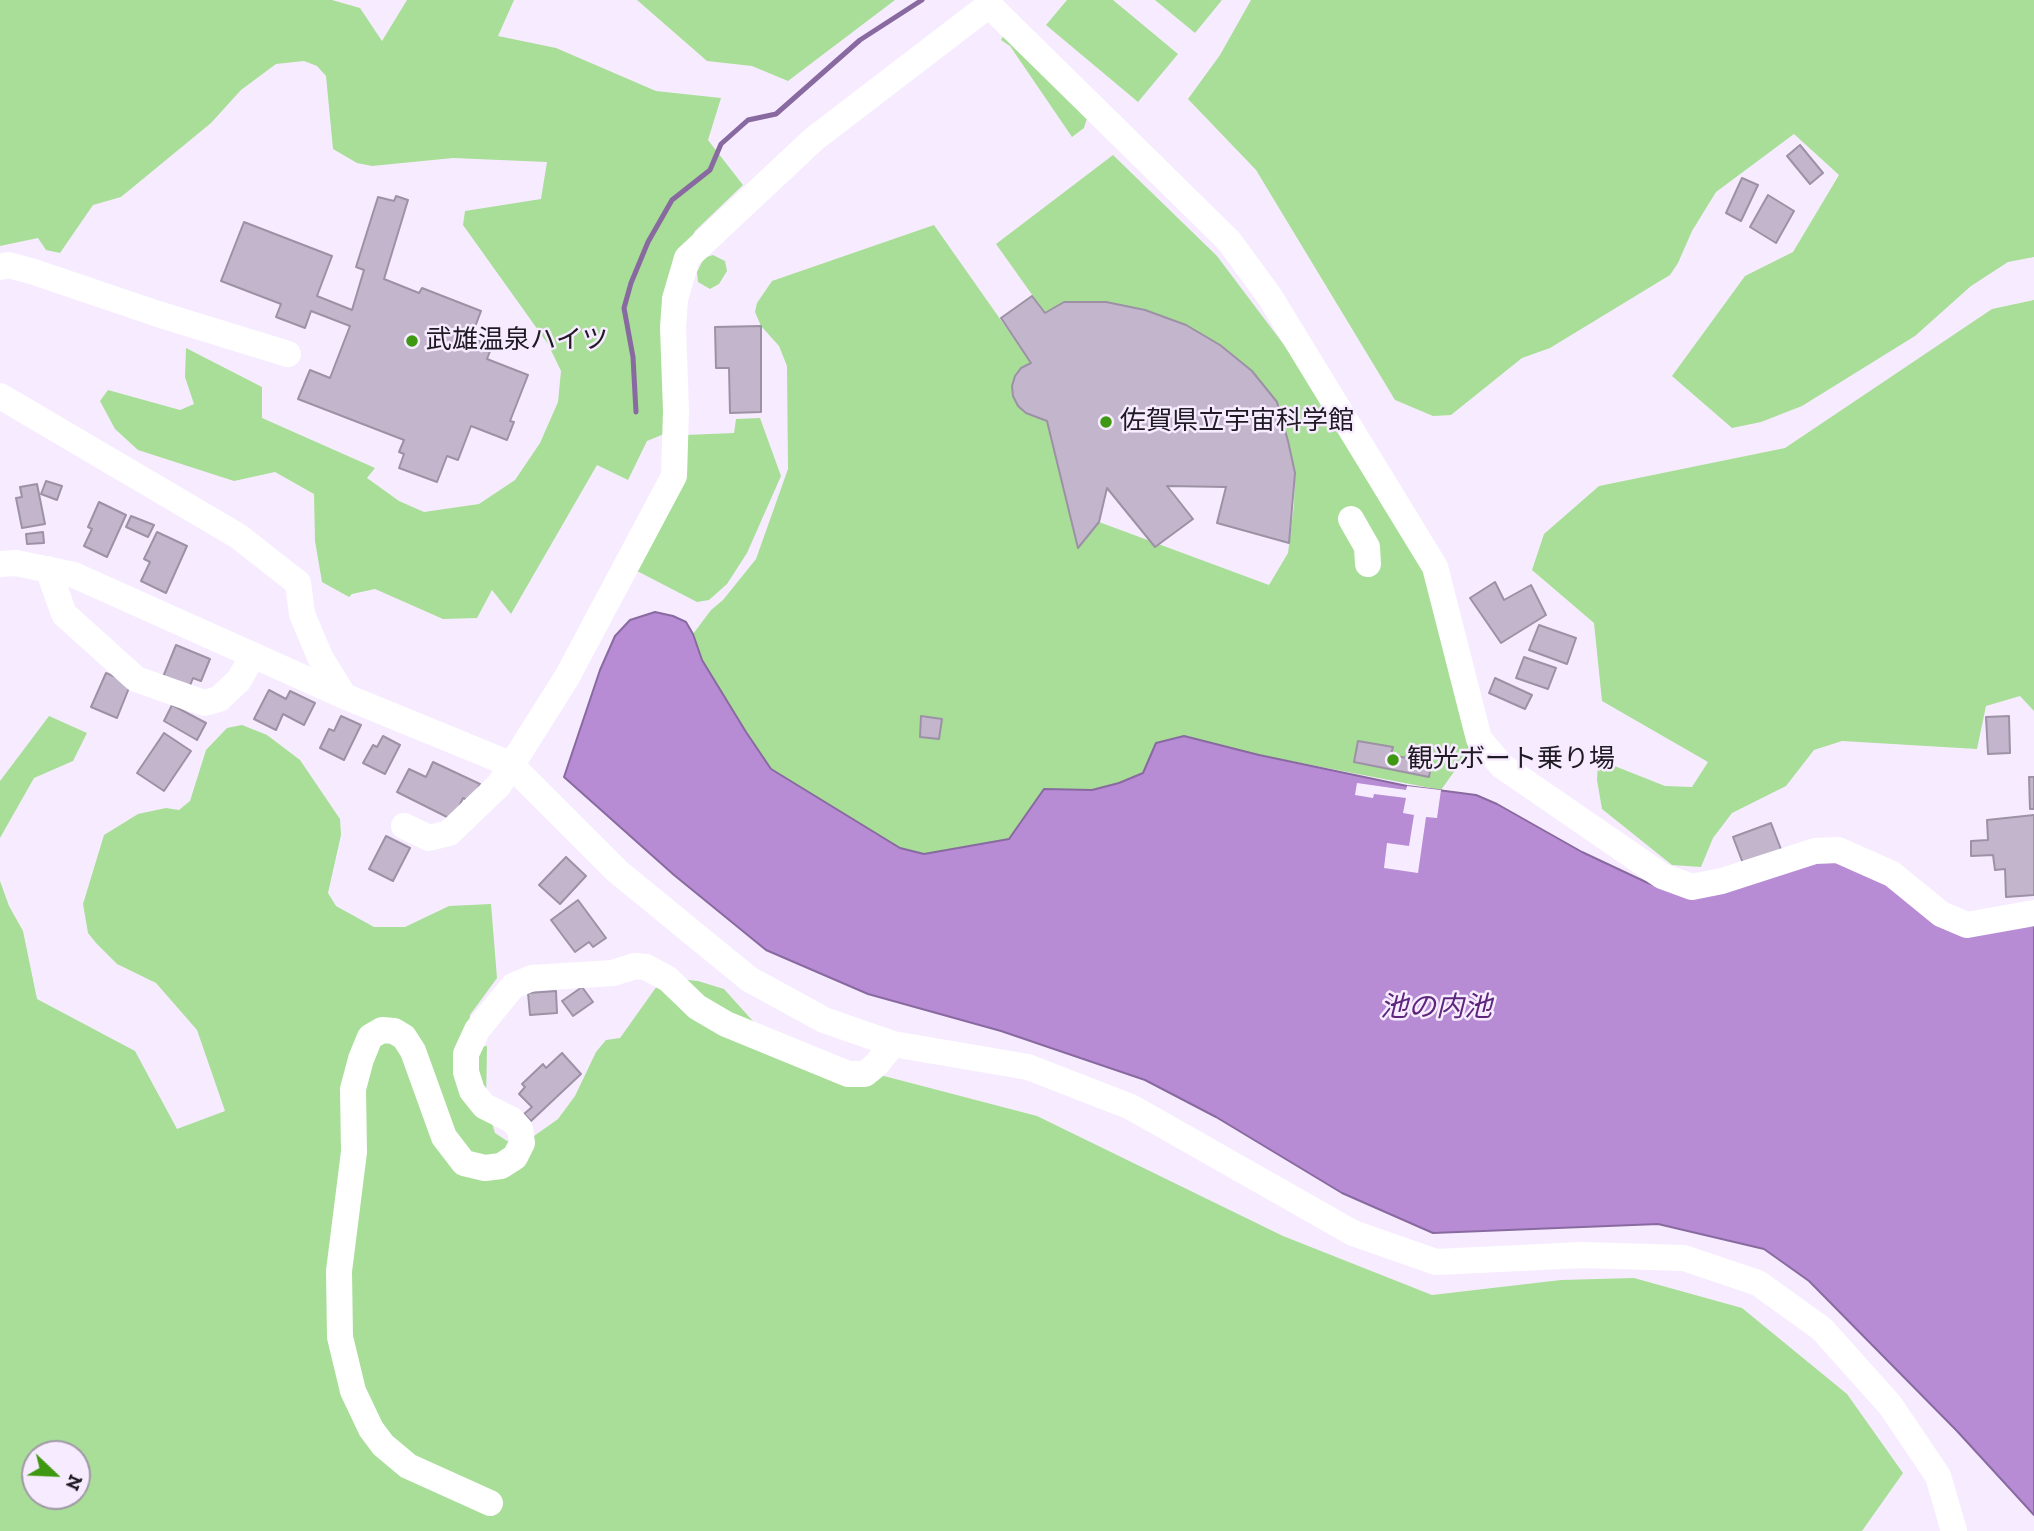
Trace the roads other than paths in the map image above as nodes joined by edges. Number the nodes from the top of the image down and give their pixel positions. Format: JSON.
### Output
{"nodes":[{"id":1,"x":991,"y":3,"type":"edge"},
{"id":2,"x":0,"y":267,"type":"edge"},
{"id":3,"x":288,"y":354,"type":"dead end"},
{"id":4,"x":0,"y":396,"type":"edge"},
{"id":5,"x":1351,"y":519,"type":"dead end"},
{"id":6,"x":0,"y":564,"type":"edge"},
{"id":7,"x":1368,"y":564,"type":"dead end"},
{"id":8,"x":48,"y":569,"type":"junction"},
{"id":9,"x":253,"y":655,"type":"junction"},
{"id":10,"x":344,"y":696,"type":"junction"},
{"id":11,"x":510,"y":764,"type":"junction"},
{"id":12,"x":404,"y":826,"type":"dead end"},
{"id":13,"x":2034,"y":913,"type":"edge"},
{"id":14,"x":893,"y":1044,"type":"junction"},
{"id":15,"x":490,"y":1503,"type":"dead end"},
{"id":16,"x":1954,"y":1531,"type":"edge"}],
"edges":[{"from":1,"to":11,"type":"street"},
{"from":1,"to":13,"type":"street"},
{"from":2,"to":3,"type":"street"},
{"from":4,"to":10,"type":"street"},
{"from":5,"to":7,"type":"street"},
{"from":6,"to":8,"type":"street"},
{"from":8,"to":9,"type":"street"},
{"from":8,"to":9,"type":"street"},
{"from":9,"to":10,"type":"street"},
{"from":10,"to":11,"type":"street"},
{"from":11,"to":12,"type":"street"},
{"from":11,"to":14,"type":"street"},
{"from":14,"to":15,"type":"street"},
{"from":14,"to":16,"type":"street"}]}
